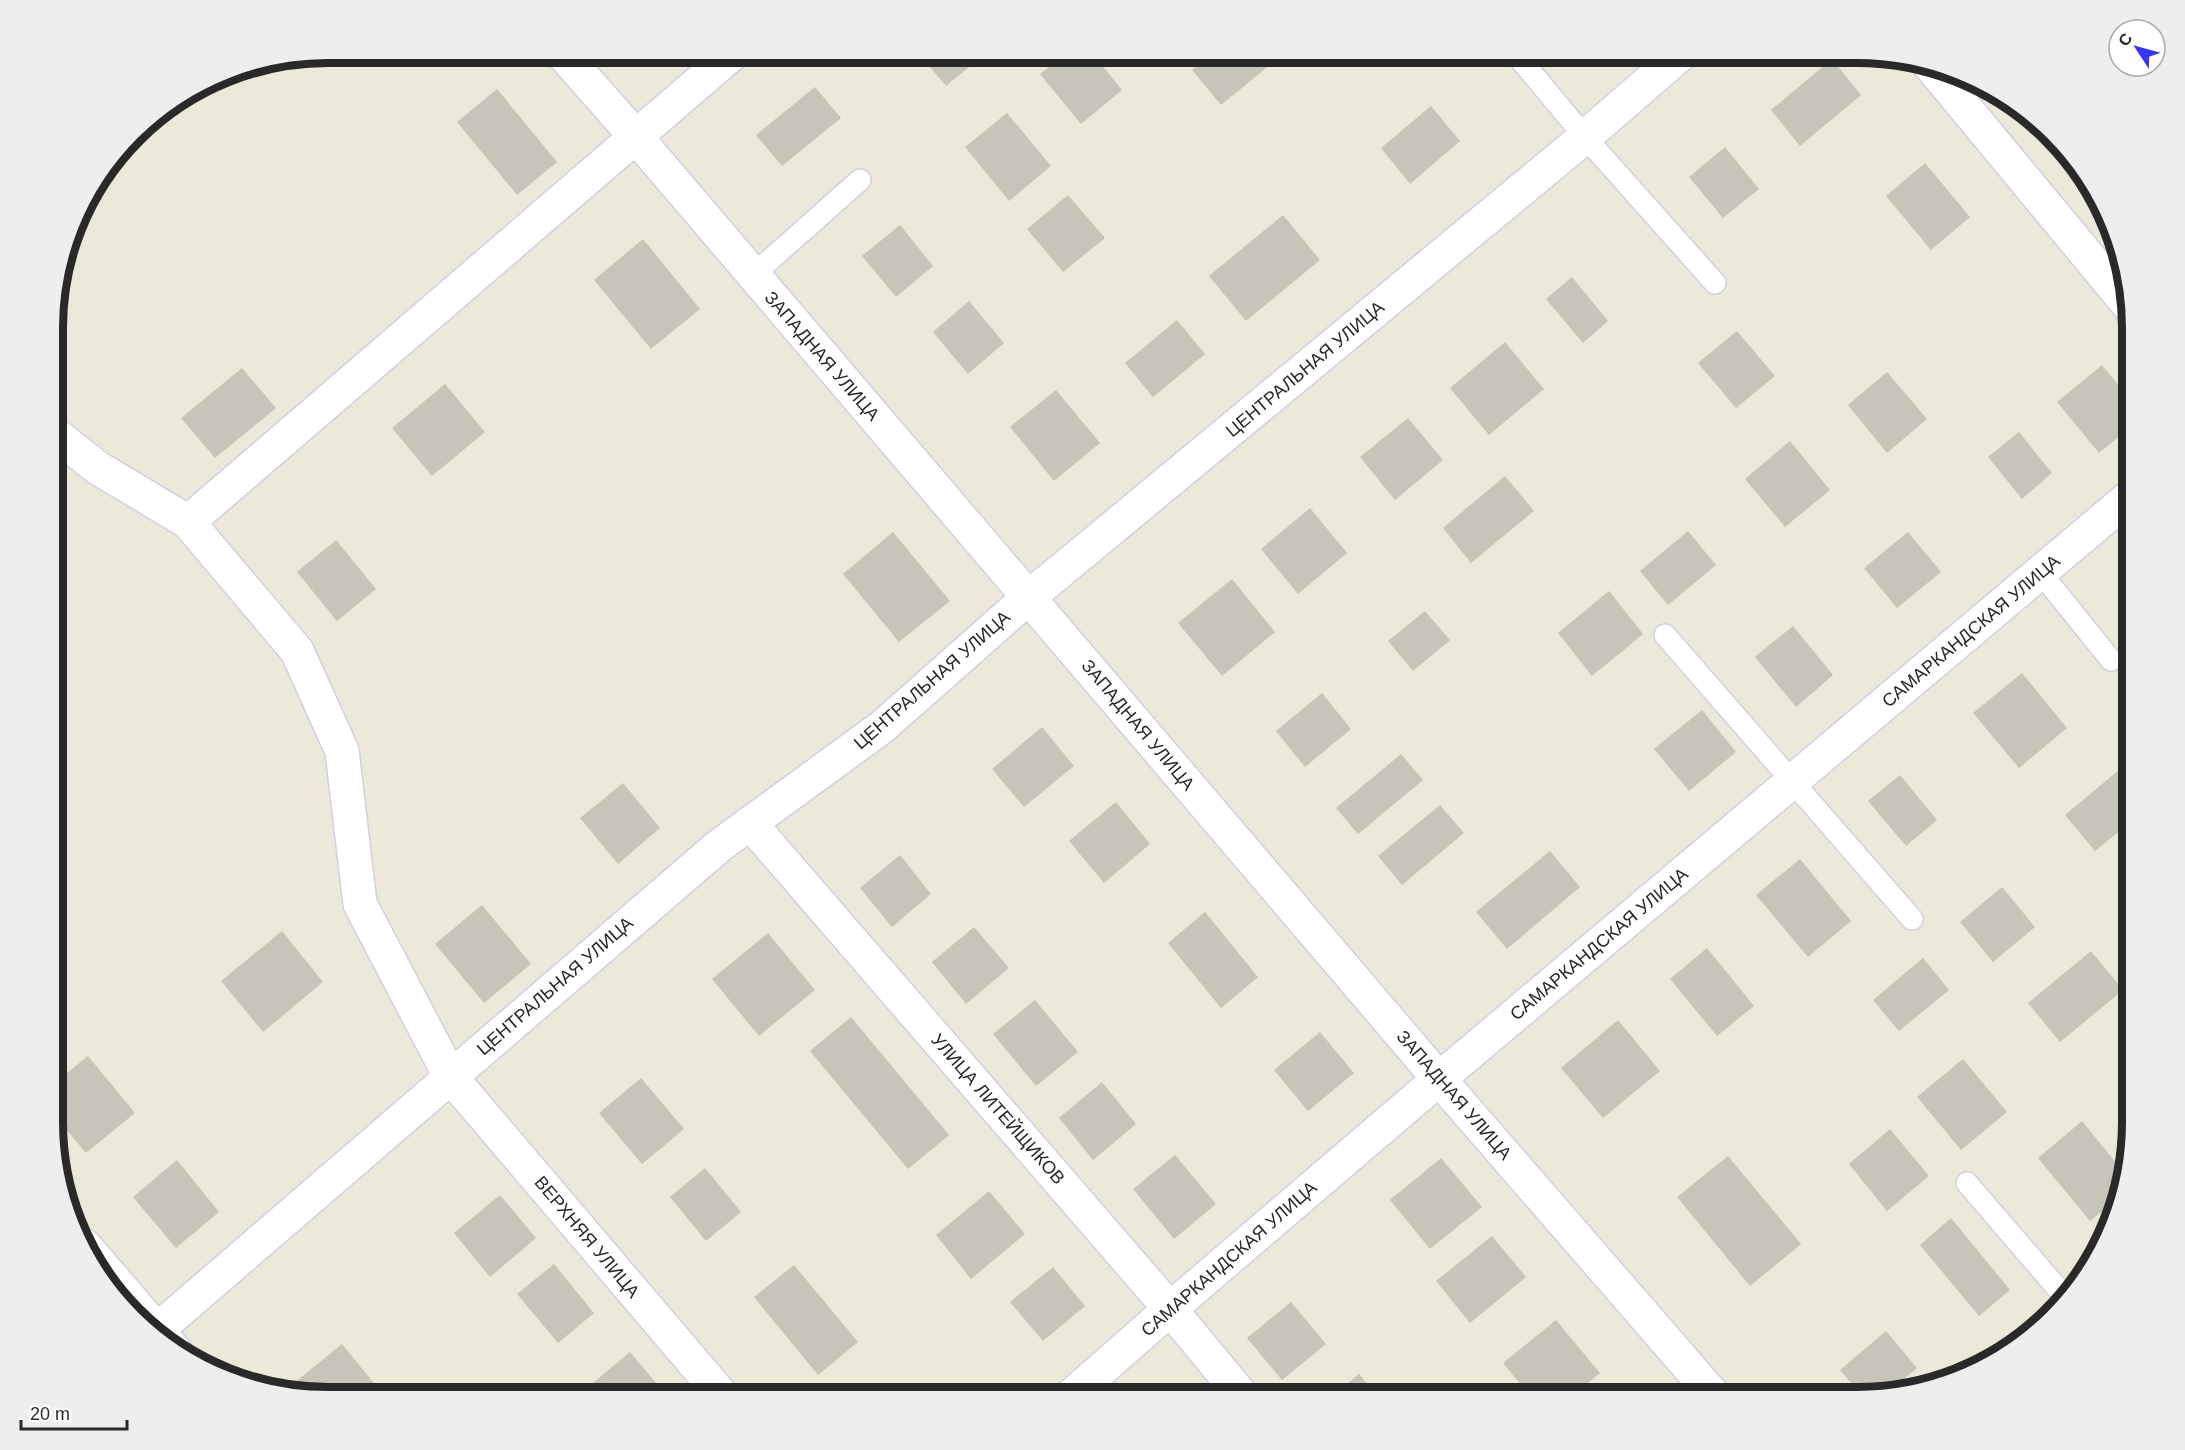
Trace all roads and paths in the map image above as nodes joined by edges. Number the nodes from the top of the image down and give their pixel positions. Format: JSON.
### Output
{"nodes":[{"id":1,"x":572,"y":63,"type":"edge"},
{"id":2,"x":720,"y":63,"type":"edge"},
{"id":3,"x":1524,"y":63,"type":"edge"},
{"id":4,"x":1669,"y":63,"type":"edge"},
{"id":5,"x":1939,"y":76,"type":"edge"},
{"id":6,"x":636,"y":137,"type":"junction"},
{"id":7,"x":1585,"y":137,"type":"junction"},
{"id":8,"x":860,"y":180,"type":"dead end"},
{"id":9,"x":753,"y":275,"type":"junction"},
{"id":10,"x":1715,"y":283,"type":"dead end"},
{"id":11,"x":2120,"y":295,"type":"edge"},
{"id":12,"x":63,"y":440,"type":"edge"},
{"id":13,"x":2122,"y":503,"type":"edge"},
{"id":14,"x":188,"y":522,"type":"junction"},
{"id":15,"x":2040,"y":572,"type":"junction"},
{"id":16,"x":1029,"y":597,"type":"junction"},
{"id":17,"x":1665,"y":636,"type":"dead end"},
{"id":18,"x":2111,"y":660,"type":"dead end"},
{"id":19,"x":1793,"y":781,"type":"junction"},
{"id":20,"x":750,"y":823,"type":"junction"},
{"id":21,"x":1912,"y":919,"type":"dead end"},
{"id":22,"x":450,"y":1076,"type":"junction"},
{"id":23,"x":1439,"y":1079,"type":"junction"},
{"id":24,"x":1967,"y":1183,"type":"dead end"},
{"id":25,"x":2060,"y":1292,"type":"edge"},
{"id":26,"x":1170,"y":1309,"type":"junction"},
{"id":27,"x":168,"y":1333,"type":"edge"},
{"id":28,"x":714,"y":1387,"type":"edge"},
{"id":29,"x":1081,"y":1387,"type":"edge"},
{"id":30,"x":1235,"y":1387,"type":"edge"},
{"id":31,"x":1706,"y":1387,"type":"edge"}],
"edges":[{"from":1,"to":6,"type":"street","name":"ЗАПАДНАЯ УЛИЦА"},
{"from":2,"to":6,"type":"street"},
{"from":3,"to":7,"type":"lane"},
{"from":4,"to":7,"type":"street","name":"ЦЕНТРАЛЬНАЯ УЛИЦА"},
{"from":5,"to":11,"type":"street"},
{"from":6,"to":9,"type":"street","name":"ЗАПАДНАЯ УЛИЦА"},
{"from":6,"to":14,"type":"street"},
{"from":7,"to":10,"type":"lane"},
{"from":7,"to":16,"type":"street","name":"ЦЕНТРАЛЬНАЯ УЛИЦА"},
{"from":8,"to":9,"type":"lane"},
{"from":9,"to":16,"type":"street","name":"ЗАПАДНАЯ УЛИЦА"},
{"from":12,"to":14,"type":"street","name":"ВЕРХНЯЯ УЛИЦА"},
{"from":13,"to":15,"type":"street","name":"САМАРКАНДСКАЯ УЛИЦА"},
{"from":14,"to":22,"type":"street","name":"ВЕРХНЯЯ УЛИЦА"},
{"from":15,"to":18,"type":"lane"},
{"from":15,"to":19,"type":"street","name":"САМАРКАНДСКАЯ УЛИЦА"},
{"from":16,"to":20,"type":"street","name":"ЦЕНТРАЛЬНАЯ УЛИЦА"},
{"from":16,"to":23,"type":"street","name":"ЗАПАДНАЯ УЛИЦА"},
{"from":17,"to":19,"type":"lane"},
{"from":19,"to":21,"type":"lane"},
{"from":19,"to":23,"type":"street","name":"САМАРКАНДСКАЯ УЛИЦА"},
{"from":20,"to":22,"type":"street","name":"ЦЕНТРАЛЬНАЯ УЛИЦА"},
{"from":20,"to":26,"type":"street","name":"УЛИЦА ЛИТЕЙЩИКОВ"},
{"from":22,"to":27,"type":"street","name":"ЦЕНТРАЛЬНАЯ УЛИЦА"},
{"from":22,"to":28,"type":"street","name":"ВЕРХНЯЯ УЛИЦА"},
{"from":23,"to":26,"type":"street","name":"САМАРКАНДСКАЯ УЛИЦА"},
{"from":23,"to":31,"type":"street","name":"ЗАПАДНАЯ УЛИЦА"},
{"from":24,"to":25,"type":"lane"},
{"from":26,"to":29,"type":"street","name":"САМАРКАНДСКАЯ УЛИЦА"},
{"from":26,"to":30,"type":"street","name":"УЛИЦА ЛИТЕЙЩИКОВ"}]}
